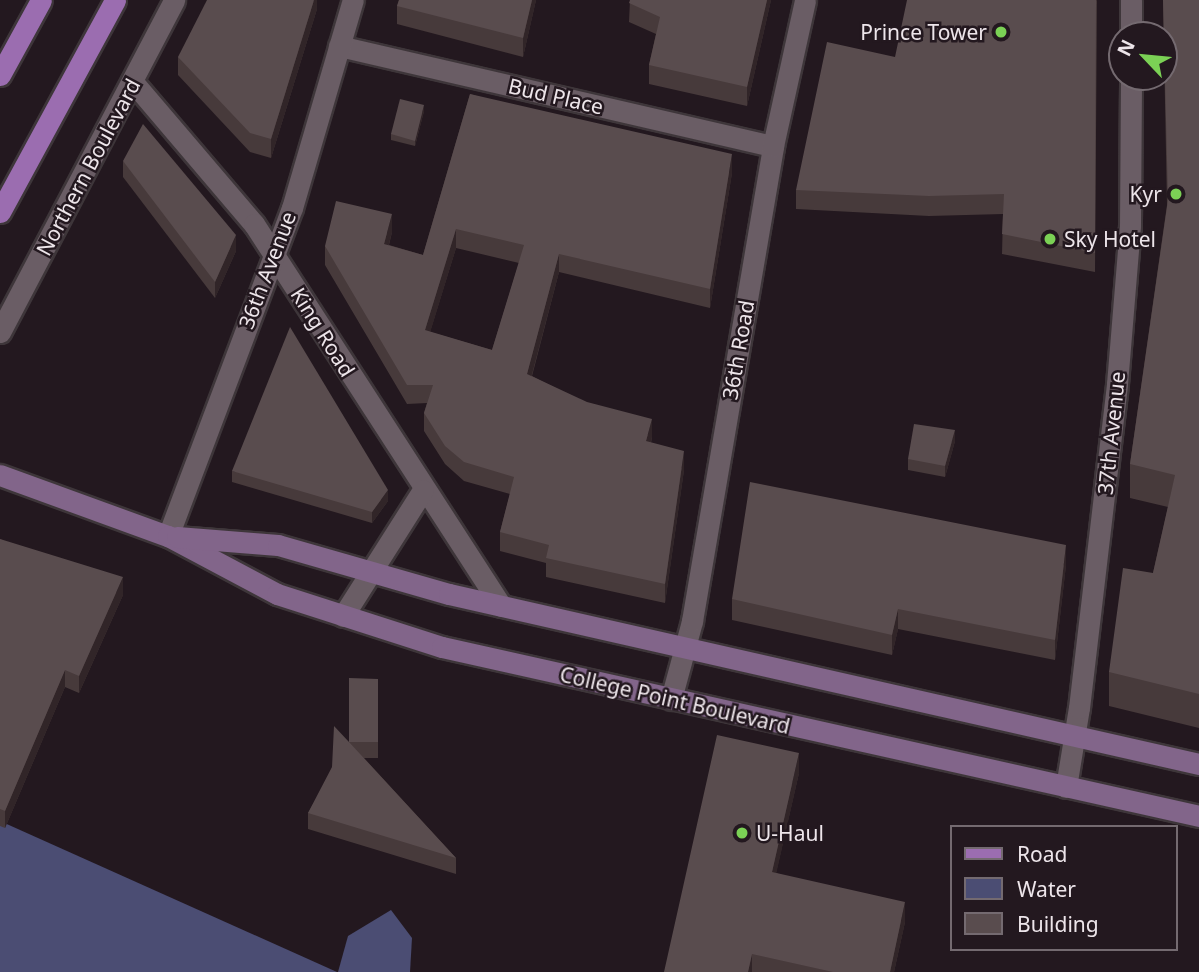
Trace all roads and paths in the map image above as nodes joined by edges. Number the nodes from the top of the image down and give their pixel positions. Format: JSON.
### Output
{"nodes":[{"id":1,"x":41,"y":0,"type":"edge"},
{"id":2,"x":115,"y":0,"type":"edge"},
{"id":3,"x":174,"y":0,"type":"edge"},
{"id":4,"x":353,"y":0,"type":"edge"},
{"id":5,"x":805,"y":0,"type":"edge"},
{"id":6,"x":1131,"y":0,"type":"edge"},
{"id":7,"x":1131,"y":21,"type":"edge"},
{"id":8,"x":339,"y":46,"type":"junction"},
{"id":9,"x":0,"y":75,"type":"edge"},
{"id":10,"x":133,"y":82,"type":"junction"},
{"id":11,"x":1131,"y":91,"type":"edge"},
{"id":12,"x":773,"y":146,"type":"junction"},
{"id":13,"x":0,"y":212,"type":"edge"},
{"id":14,"x":273,"y":253,"type":"junction"},
{"id":15,"x":0,"y":332,"type":"edge"},
{"id":16,"x":0,"y":475,"type":"edge"},
{"id":17,"x":423,"y":491,"type":"junction"},
{"id":18,"x":168,"y":536,"type":"junction"},
{"id":19,"x":372,"y":572,"type":"junction"},
{"id":20,"x":501,"y":606,"type":"junction"},
{"id":21,"x":343,"y":616,"type":"junction"},
{"id":22,"x":685,"y":648,"type":"junction"},
{"id":23,"x":671,"y":699,"type":"junction"},
{"id":24,"x":1075,"y":736,"type":"junction"},
{"id":25,"x":1199,"y":764,"type":"edge"},
{"id":26,"x":1066,"y":787,"type":"junction"},
{"id":27,"x":1199,"y":816,"type":"edge"}],
"edges":[{"from":1,"to":9,"type":"main road"},
{"from":2,"to":13,"type":"main road"},
{"from":3,"to":10,"type":"street","name":"Northern Boulevard"},
{"from":4,"to":8,"type":"street","name":"36th Avenue"},
{"from":5,"to":12,"type":"street","name":"36th Road"},
{"from":6,"to":7,"type":"street"},
{"from":8,"to":12,"type":"street","name":"Bud Place"},
{"from":8,"to":14,"type":"street","name":"36th Avenue"},
{"from":10,"to":14,"type":"street","name":"King Road"},
{"from":10,"to":15,"type":"street","name":"Northern Boulevard"},
{"from":11,"to":24,"type":"street","name":"37th Avenue"},
{"from":12,"to":22,"type":"street","name":"36th Road"},
{"from":14,"to":17,"type":"street","name":"King Road"},
{"from":14,"to":18,"type":"street","name":"36th Avenue"},
{"from":16,"to":18,"type":"main road","name":"College Point Boulevard"},
{"from":17,"to":19,"type":"street"},
{"from":17,"to":20,"type":"street","name":"King Road"},
{"from":18,"to":19,"type":"main road","name":"College Point Boulevard"},
{"from":18,"to":21,"type":"main road","name":"College Point Boulevard"},
{"from":19,"to":20,"type":"main road","name":"College Point Boulevard"},
{"from":19,"to":21,"type":"street"},
{"from":20,"to":22,"type":"main road","name":"College Point Boulevard"},
{"from":21,"to":23,"type":"main road","name":"College Point Boulevard"},
{"from":22,"to":23,"type":"street","name":"36th Road"},
{"from":22,"to":24,"type":"main road","name":"College Point Boulevard"},
{"from":23,"to":26,"type":"main road","name":"College Point Boulevard"},
{"from":24,"to":25,"type":"main road","name":"College Point Boulevard"},
{"from":24,"to":26,"type":"street","name":"37th Avenue"},
{"from":26,"to":27,"type":"main road","name":"College Point Boulevard"}]}
